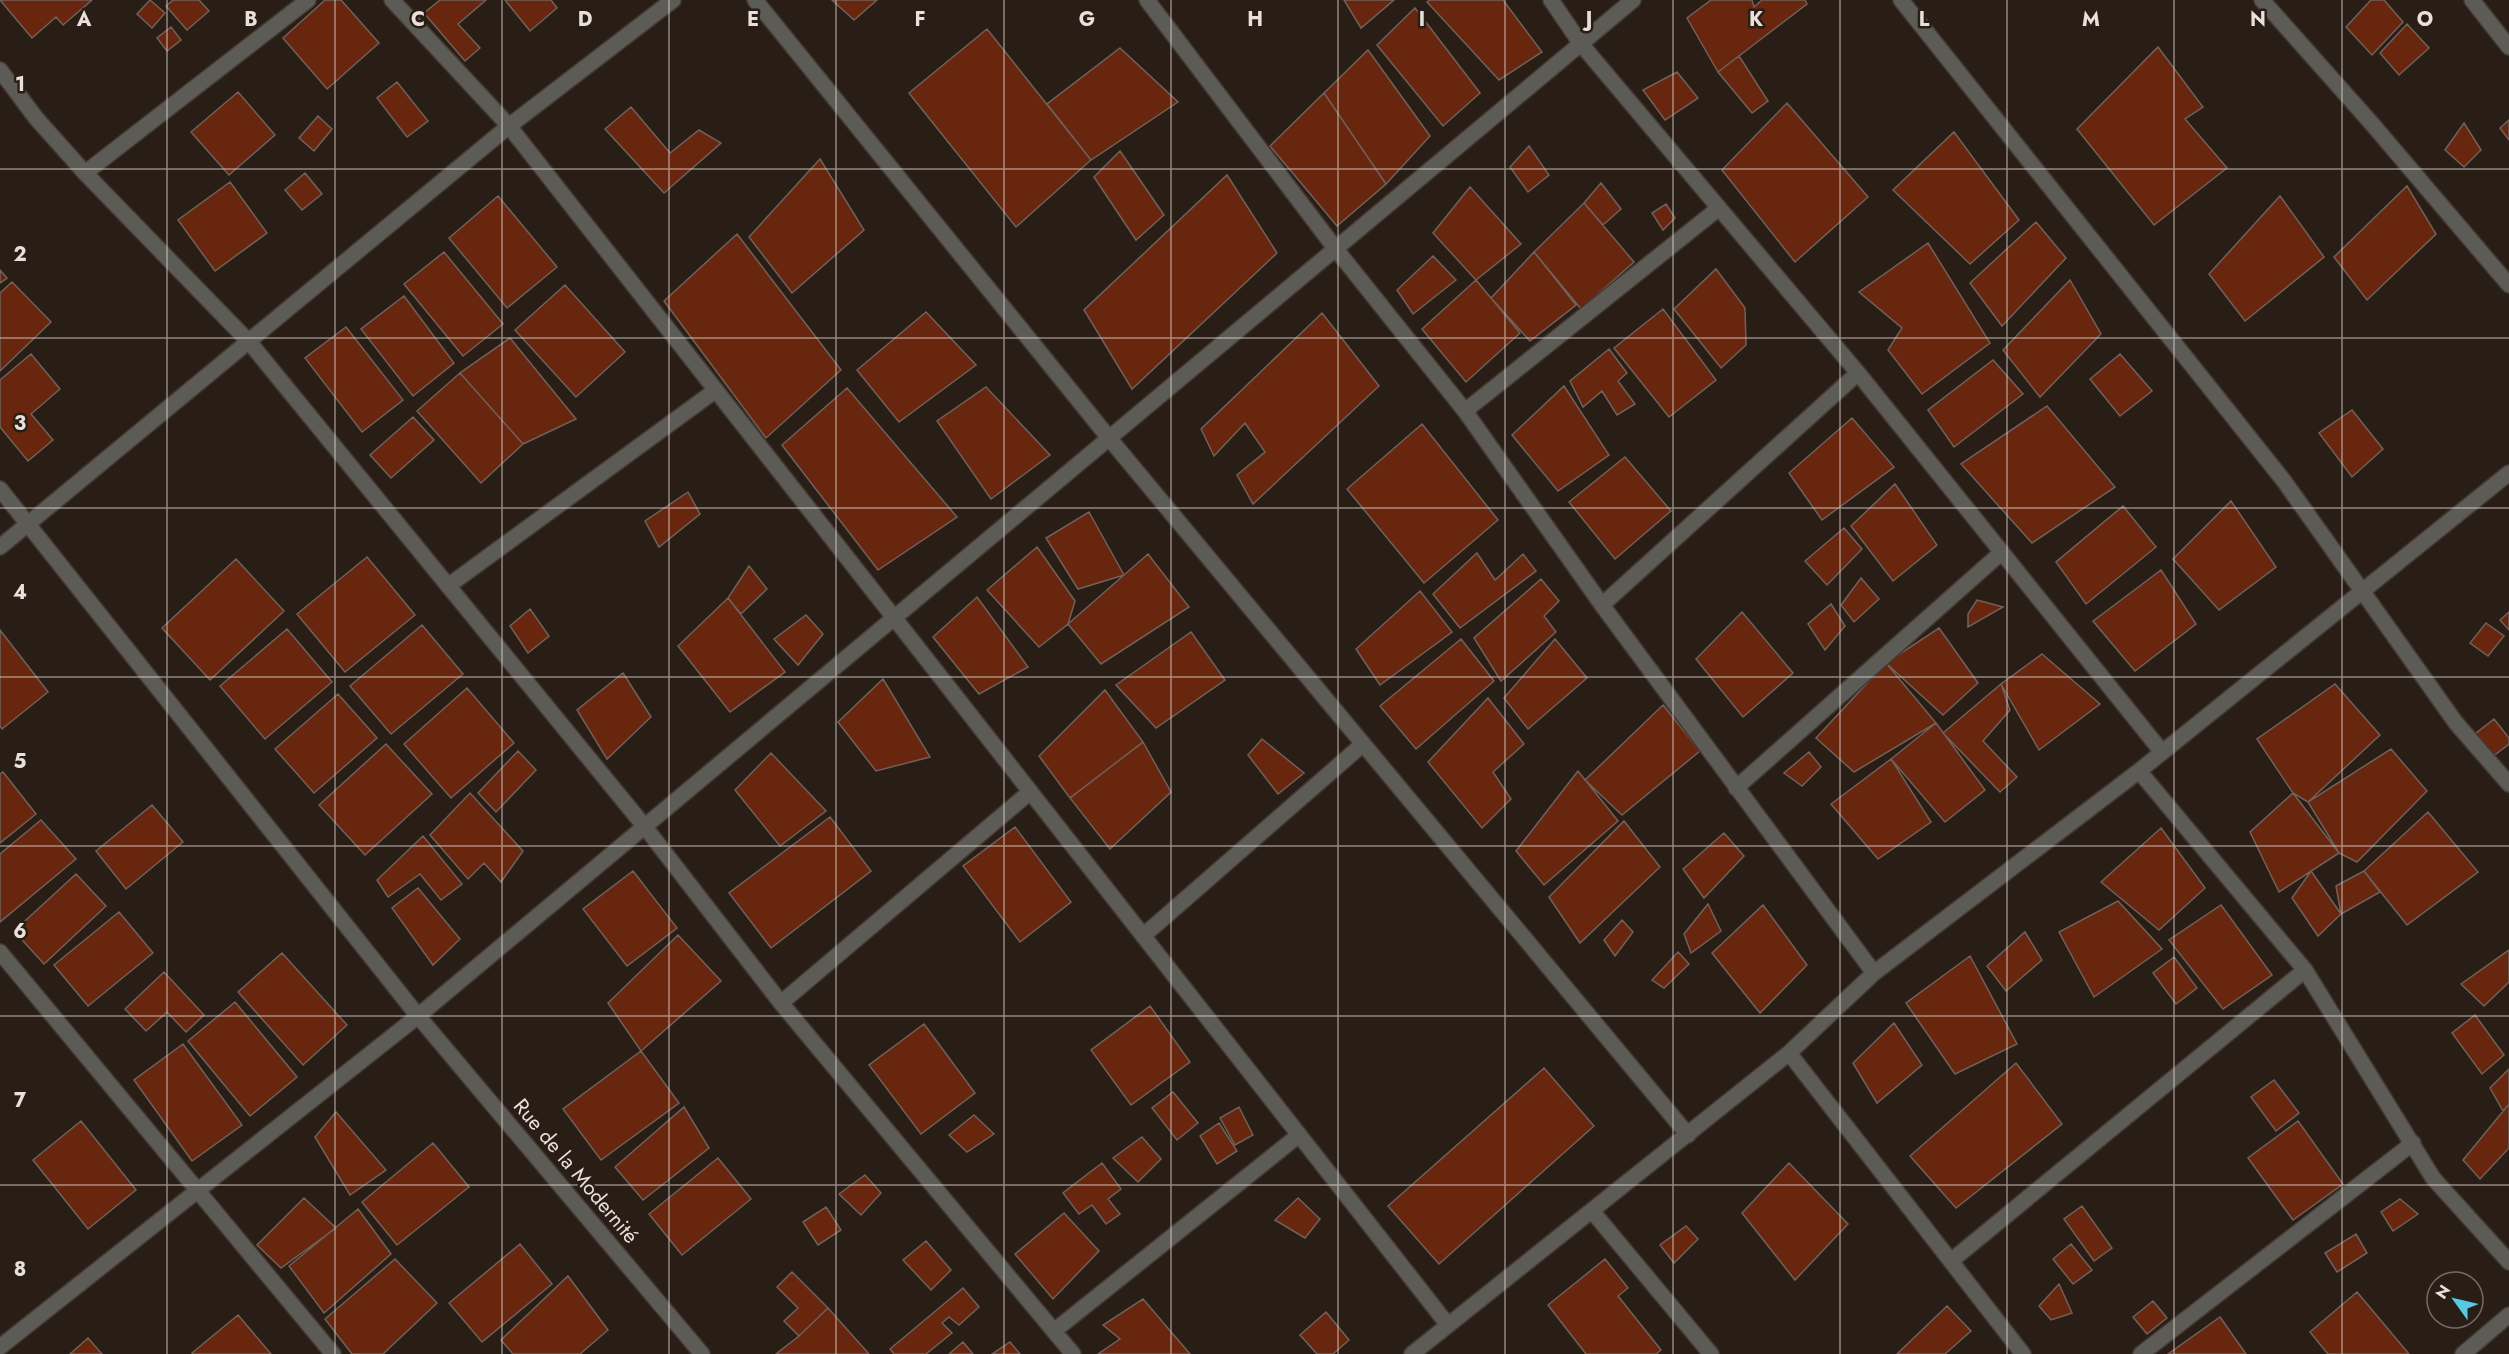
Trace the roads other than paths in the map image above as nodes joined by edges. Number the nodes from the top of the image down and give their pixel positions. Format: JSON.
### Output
{"nodes":[{"id":1,"x":308,"y":0,"type":"edge"},
{"id":2,"x":392,"y":0,"type":"edge"},
{"id":3,"x":674,"y":0,"type":"edge"},
{"id":4,"x":755,"y":0,"type":"edge"},
{"id":5,"x":1551,"y":0,"type":"edge"},
{"id":6,"x":1633,"y":0,"type":"edge"},
{"id":7,"x":1901,"y":0,"type":"edge"},
{"id":8,"x":2262,"y":0,"type":"edge"},
{"id":9,"x":2472,"y":0,"type":"edge"},
{"id":10,"x":1150,"y":1,"type":"edge"},
{"id":11,"x":1581,"y":44,"type":"junction"},
{"id":12,"x":2509,"y":47,"type":"edge"},
{"id":13,"x":0,"y":70,"type":"edge"},
{"id":14,"x":509,"y":126,"type":"junction"},
{"id":15,"x":86,"y":172,"type":"junction"},
{"id":16,"x":1719,"y":208,"type":"junction"},
{"id":17,"x":1335,"y":248,"type":"junction"},
{"id":18,"x":2509,"y":285,"type":"edge"},
{"id":19,"x":250,"y":343,"type":"junction"},
{"id":20,"x":1858,"y":373,"type":"junction"},
{"id":21,"x":716,"y":390,"type":"junction"},
{"id":22,"x":1465,"y":411,"type":"junction"},
{"id":23,"x":1109,"y":438,"type":"junction"},
{"id":24,"x":2509,"y":473,"type":"edge"},
{"id":25,"x":0,"y":489,"type":"edge"},
{"id":26,"x":27,"y":523,"type":"junction"},
{"id":27,"x":0,"y":546,"type":"edge"},
{"id":28,"x":2002,"y":552,"type":"junction"},
{"id":29,"x":448,"y":586,"type":"junction"},
{"id":30,"x":2364,"y":592,"type":"junction"},
{"id":31,"x":1602,"y":604,"type":"junction"},
{"id":32,"x":894,"y":618,"type":"junction"},
{"id":33,"x":1363,"y":744,"type":"junction"},
{"id":34,"x":2162,"y":752,"type":"junction"},
{"id":35,"x":2139,"y":771,"type":"junction"},
{"id":36,"x":2509,"y":784,"type":"edge"},
{"id":37,"x":1736,"y":788,"type":"junction"},
{"id":38,"x":1030,"y":792,"type":"junction"},
{"id":39,"x":645,"y":827,"type":"junction"},
{"id":40,"x":1143,"y":936,"type":"junction"},
{"id":41,"x":2,"y":958,"type":"edge"},
{"id":42,"x":2305,"y":970,"type":"junction"},
{"id":43,"x":1874,"y":973,"type":"junction"},
{"id":44,"x":781,"y":1003,"type":"junction"},
{"id":45,"x":418,"y":1016,"type":"junction"},
{"id":46,"x":1789,"y":1053,"type":"junction"},
{"id":47,"x":1299,"y":1135,"type":"junction"},
{"id":48,"x":1688,"y":1135,"type":"junction"},
{"id":49,"x":2413,"y":1143,"type":"junction"},
{"id":50,"x":197,"y":1191,"type":"junction"},
{"id":51,"x":1592,"y":1211,"type":"junction"},
{"id":52,"x":1951,"y":1261,"type":"junction"},
{"id":53,"x":2509,"y":1262,"type":"edge"},
{"id":54,"x":2509,"y":1315,"type":"edge"},
{"id":55,"x":1448,"y":1325,"type":"junction"},
{"id":56,"x":1054,"y":1331,"type":"junction"},
{"id":57,"x":0,"y":1347,"type":"edge"},
{"id":58,"x":333,"y":1354,"type":"edge"},
{"id":59,"x":702,"y":1354,"type":"edge"},
{"id":60,"x":1073,"y":1354,"type":"edge"},
{"id":61,"x":1412,"y":1354,"type":"edge"},
{"id":62,"x":1711,"y":1354,"type":"edge"},
{"id":63,"x":2023,"y":1354,"type":"edge"},
{"id":64,"x":2141,"y":1354,"type":"edge"},
{"id":65,"x":2463,"y":1354,"type":"edge"}],
"edges":[{"from":1,"to":15,"type":"street"},
{"from":2,"to":14,"type":"street"},
{"from":3,"to":14,"type":"street"},
{"from":4,"to":23,"type":"street"},
{"from":5,"to":11,"type":"street"},
{"from":6,"to":11,"type":"street"},
{"from":7,"to":30,"type":"street"},
{"from":8,"to":18,"type":"street"},
{"from":9,"to":12,"type":"street"},
{"from":10,"to":17,"type":"street"},
{"from":11,"to":16,"type":"street"},
{"from":11,"to":17,"type":"street"},
{"from":13,"to":15,"type":"street"},
{"from":14,"to":19,"type":"street"},
{"from":14,"to":21,"type":"street"},
{"from":15,"to":19,"type":"street"},
{"from":16,"to":20,"type":"street"},
{"from":16,"to":22,"type":"street"},
{"from":17,"to":22,"type":"street"},
{"from":17,"to":23,"type":"street"},
{"from":19,"to":26,"type":"street"},
{"from":19,"to":29,"type":"street"},
{"from":20,"to":28,"type":"street"},
{"from":20,"to":31,"type":"street"},
{"from":21,"to":29,"type":"street"},
{"from":21,"to":32,"type":"street"},
{"from":22,"to":31,"type":"street"},
{"from":23,"to":32,"type":"street"},
{"from":23,"to":33,"type":"street"},
{"from":24,"to":30,"type":"street"},
{"from":25,"to":26,"type":"street","name":"Rue de la Modernité"},
{"from":26,"to":27,"type":"street"},
{"from":26,"to":45,"type":"street","name":"Rue de la Modernité"},
{"from":28,"to":34,"type":"street"},
{"from":28,"to":37,"type":"street"},
{"from":29,"to":39,"type":"street"},
{"from":30,"to":34,"type":"street"},
{"from":30,"to":36,"type":"street"},
{"from":31,"to":37,"type":"street"},
{"from":32,"to":38,"type":"street"},
{"from":32,"to":39,"type":"street"},
{"from":33,"to":40,"type":"street"},
{"from":33,"to":48,"type":"street"},
{"from":34,"to":35,"type":"street"},
{"from":35,"to":42,"type":"street"},
{"from":35,"to":43,"type":"street"},
{"from":37,"to":43,"type":"street"},
{"from":38,"to":40,"type":"street"},
{"from":38,"to":44,"type":"street"},
{"from":39,"to":44,"type":"street"},
{"from":39,"to":45,"type":"street"},
{"from":40,"to":47,"type":"street"},
{"from":41,"to":50,"type":"street"},
{"from":42,"to":49,"type":"street"},
{"from":42,"to":52,"type":"street"},
{"from":43,"to":46,"type":"street"},
{"from":44,"to":56,"type":"street"},
{"from":45,"to":50,"type":"street"},
{"from":45,"to":59,"type":"street","name":"Rue de la Modernité"},
{"from":46,"to":48,"type":"street"},
{"from":46,"to":52,"type":"street"},
{"from":47,"to":55,"type":"street"},
{"from":47,"to":56,"type":"street"},
{"from":48,"to":51,"type":"street"},
{"from":49,"to":53,"type":"street"},
{"from":49,"to":64,"type":"street"},
{"from":50,"to":57,"type":"street"},
{"from":50,"to":58,"type":"street"},
{"from":51,"to":55,"type":"street"},
{"from":51,"to":62,"type":"street"},
{"from":52,"to":63,"type":"street"},
{"from":54,"to":65,"type":"street"},
{"from":55,"to":61,"type":"street"},
{"from":56,"to":60,"type":"street"}]}
